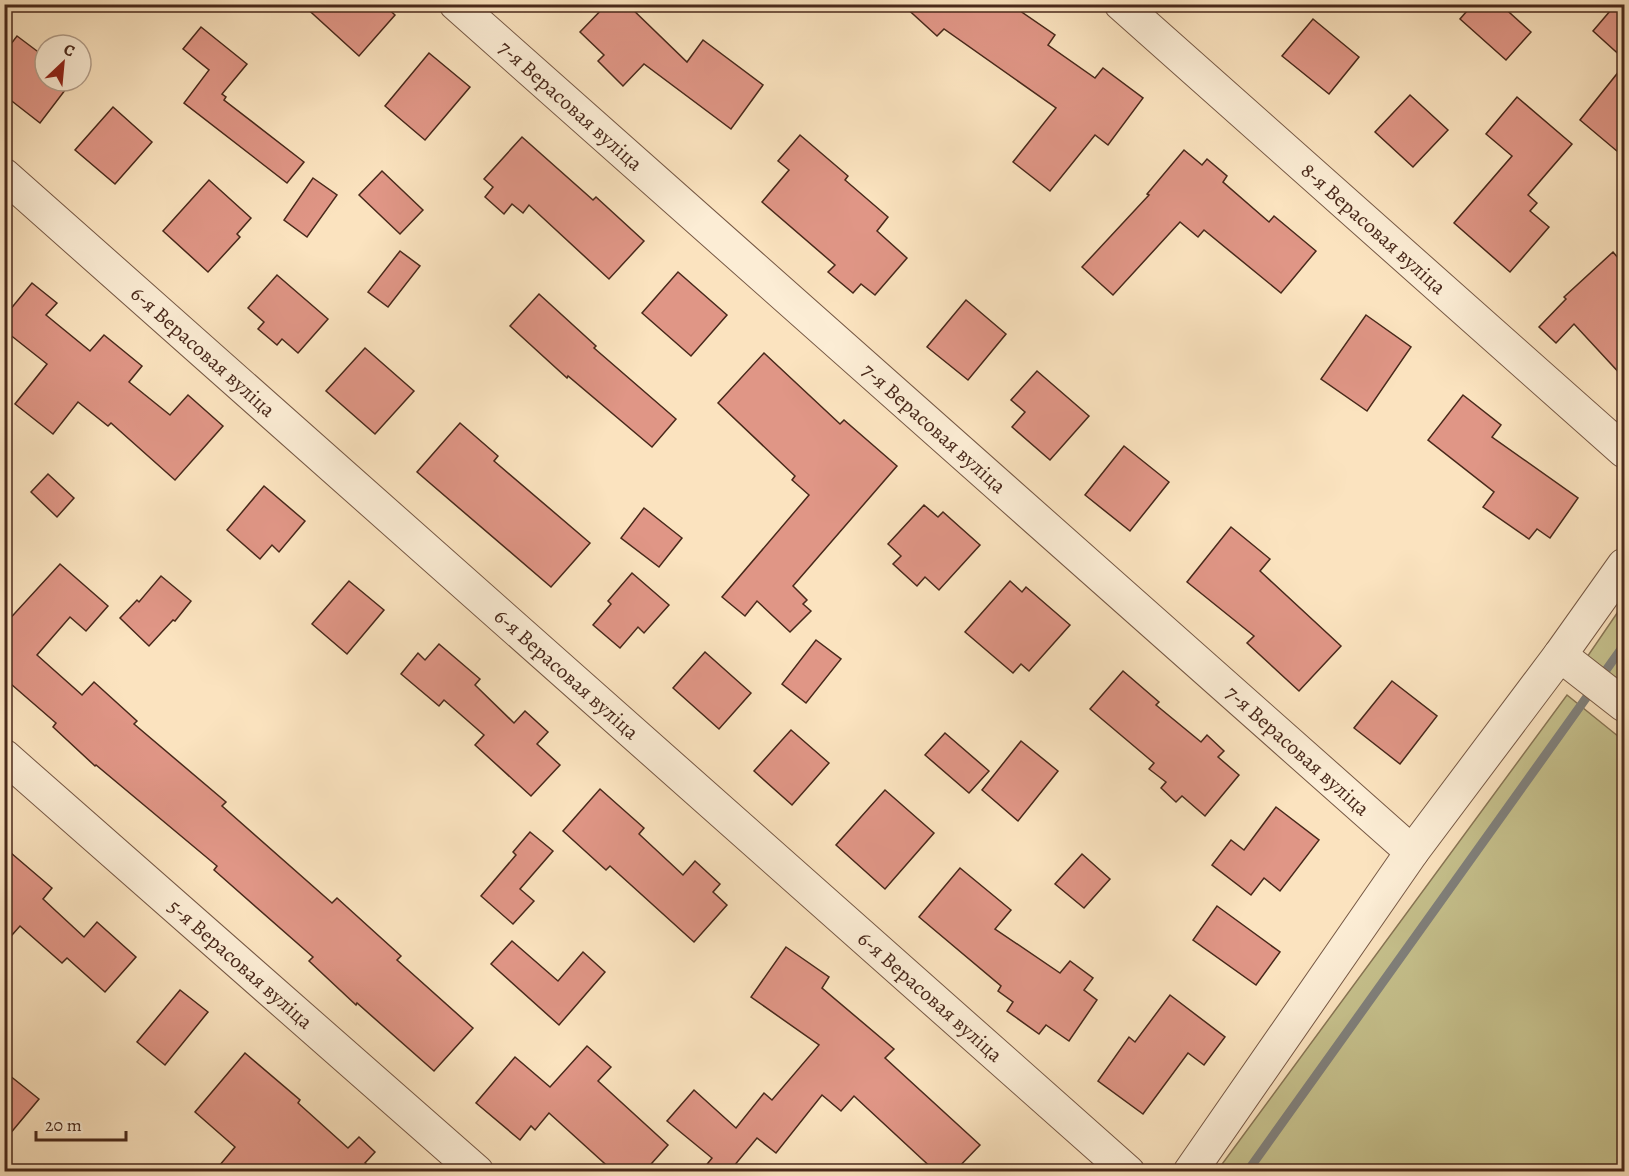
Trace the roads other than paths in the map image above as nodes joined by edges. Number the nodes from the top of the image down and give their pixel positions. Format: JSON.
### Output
{"nodes":[{"id":1,"x":456,"y":4,"type":"edge"},
{"id":2,"x":1121,"y":4,"type":"edge"},
{"id":3,"x":4,"y":175,"type":"edge"},
{"id":4,"x":1624,"y":451,"type":"edge"},
{"id":5,"x":1624,"y":565,"type":"edge"},
{"id":6,"x":1569,"y":662,"type":"junction"},
{"id":7,"x":1623,"y":704,"type":"edge"},
{"id":8,"x":4,"y":756,"type":"edge"},
{"id":9,"x":1412,"y":852,"type":"junction"},
{"id":10,"x":477,"y":1172,"type":"edge"},
{"id":11,"x":1128,"y":1172,"type":"edge"},
{"id":12,"x":1190,"y":1172,"type":"edge"}],
"edges":[{"from":1,"to":9,"type":"street","name":"7-я Верасовая вуліца"},
{"from":2,"to":4,"type":"street","name":"8-я Верасовая вуліца"},
{"from":3,"to":11,"type":"street","name":"6-я Верасовая вуліца"},
{"from":5,"to":6,"type":"street"},
{"from":6,"to":7,"type":"street"},
{"from":6,"to":9,"type":"street"},
{"from":8,"to":10,"type":"street","name":"5-я Верасовая вуліца"},
{"from":9,"to":12,"type":"street"}]}
